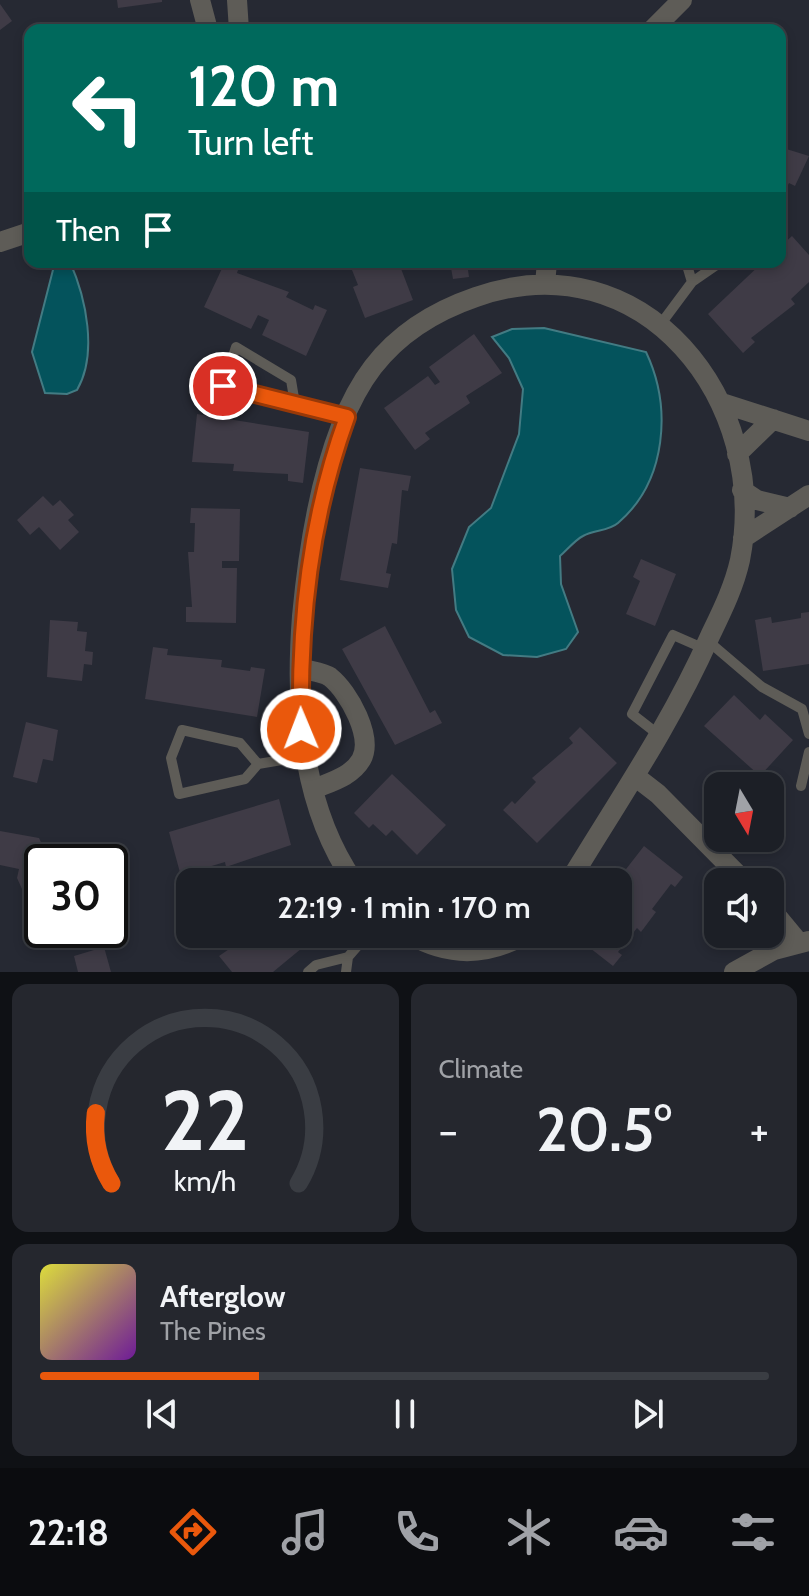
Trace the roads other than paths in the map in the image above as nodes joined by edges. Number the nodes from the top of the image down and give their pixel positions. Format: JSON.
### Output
{"nodes":[{"id":1,"x":200,"y":0,"type":"edge"},
{"id":2,"x":237,"y":0,"type":"edge"},
{"id":3,"x":682,"y":0,"type":"edge"},
{"id":4,"x":206,"y":24,"type":"edge"},
{"id":5,"x":239,"y":24,"type":"edge"},
{"id":6,"x":658,"y":24,"type":"edge"},
{"id":7,"x":24,"y":234,"type":"edge"},
{"id":8,"x":0,"y":242,"type":"edge"},
{"id":9,"x":546,"y":268,"type":"edge"},
{"id":10,"x":688,"y":268,"type":"edge"},
{"id":11,"x":712,"y":268,"type":"edge"},
{"id":12,"x":692,"y":282,"type":"junction"},
{"id":13,"x":545,"y":284,"type":"junction"},
{"id":14,"x":660,"y":325,"type":"junction"},
{"id":15,"x":722,"y":403,"type":"junction"},
{"id":16,"x":295,"y":404,"type":"junction"},
{"id":17,"x":347,"y":417,"type":"junction"},
{"id":18,"x":773,"y":419,"type":"junction"},
{"id":19,"x":809,"y":431,"type":"edge"},
{"id":20,"x":737,"y":454,"type":"junction"},
{"id":21,"x":742,"y":490,"type":"junction"},
{"id":22,"x":809,"y":495,"type":"edge"},
{"id":23,"x":790,"y":508,"type":"junction"},
{"id":24,"x":743,"y":538,"type":"junction"},
{"id":25,"x":706,"y":645,"type":"junction"},
{"id":26,"x":300,"y":668,"type":"junction"},
{"id":27,"x":809,"y":734,"type":"edge"},
{"id":28,"x":660,"y":736,"type":"junction"},
{"id":29,"x":809,"y":752,"type":"edge"},
{"id":30,"x":306,"y":756,"type":"junction"},
{"id":31,"x":258,"y":764,"type":"junction"},
{"id":32,"x":636,"y":777,"type":"junction"},
{"id":33,"x":801,"y":786,"type":"dead end"},
{"id":34,"x":314,"y":789,"type":"junction"},
{"id":35,"x":346,"y":868,"type":"edge"},
{"id":36,"x":578,"y":868,"type":"edge"},
{"id":37,"x":731,"y":868,"type":"edge"},
{"id":38,"x":784,"y":922,"type":"edge"},
{"id":39,"x":804,"y":942,"type":"edge"},
{"id":40,"x":356,"y":948,"type":"edge"},
{"id":41,"x":442,"y":948,"type":"edge"},
{"id":42,"x":488,"y":948,"type":"edge"},
{"id":43,"x":348,"y":957,"type":"junction"},
{"id":44,"x":308,"y":972,"type":"edge"},
{"id":45,"x":346,"y":972,"type":"edge"},
{"id":46,"x":734,"y":972,"type":"edge"}],
"edges":[{"from":1,"to":4,"type":"street"},
{"from":2,"to":5,"type":"street"},
{"from":3,"to":6,"type":"street"},
{"from":7,"to":8,"type":"street"},
{"from":9,"to":13,"type":"street"},
{"from":10,"to":12,"type":"lane"},
{"from":11,"to":12,"type":"lane"},
{"from":12,"to":14,"type":"lane"},
{"from":13,"to":14,"type":"street"},
{"from":13,"to":17,"type":"street"},
{"from":14,"to":15,"type":"street"},
{"from":15,"to":18,"type":"street"},
{"from":15,"to":20,"type":"street"},
{"from":16,"to":16,"type":"lane"},
{"from":16,"to":17,"type":"lane"},
{"from":17,"to":26,"type":"street"},
{"from":18,"to":19,"type":"street"},
{"from":18,"to":20,"type":"street"},
{"from":20,"to":21,"type":"street"},
{"from":21,"to":23,"type":"street"},
{"from":21,"to":24,"type":"street"},
{"from":22,"to":23,"type":"street"},
{"from":23,"to":24,"type":"street"},
{"from":24,"to":25,"type":"street"},
{"from":25,"to":27,"type":"lane"},
{"from":25,"to":28,"type":"street"},
{"from":25,"to":28,"type":"lane"},
{"from":26,"to":30,"type":"street"},
{"from":26,"to":34,"type":"street"},
{"from":28,"to":32,"type":"street"},
{"from":29,"to":33,"type":"lane"},
{"from":30,"to":31,"type":"lane"},
{"from":30,"to":34,"type":"street"},
{"from":31,"to":31,"type":"lane"},
{"from":32,"to":36,"type":"street"},
{"from":32,"to":37,"type":"street"},
{"from":34,"to":35,"type":"street"},
{"from":38,"to":39,"type":"street"},
{"from":39,"to":46,"type":"street"},
{"from":40,"to":43,"type":"lane"},
{"from":41,"to":42,"type":"street"},
{"from":43,"to":44,"type":"lane"},
{"from":43,"to":45,"type":"lane"}]}
